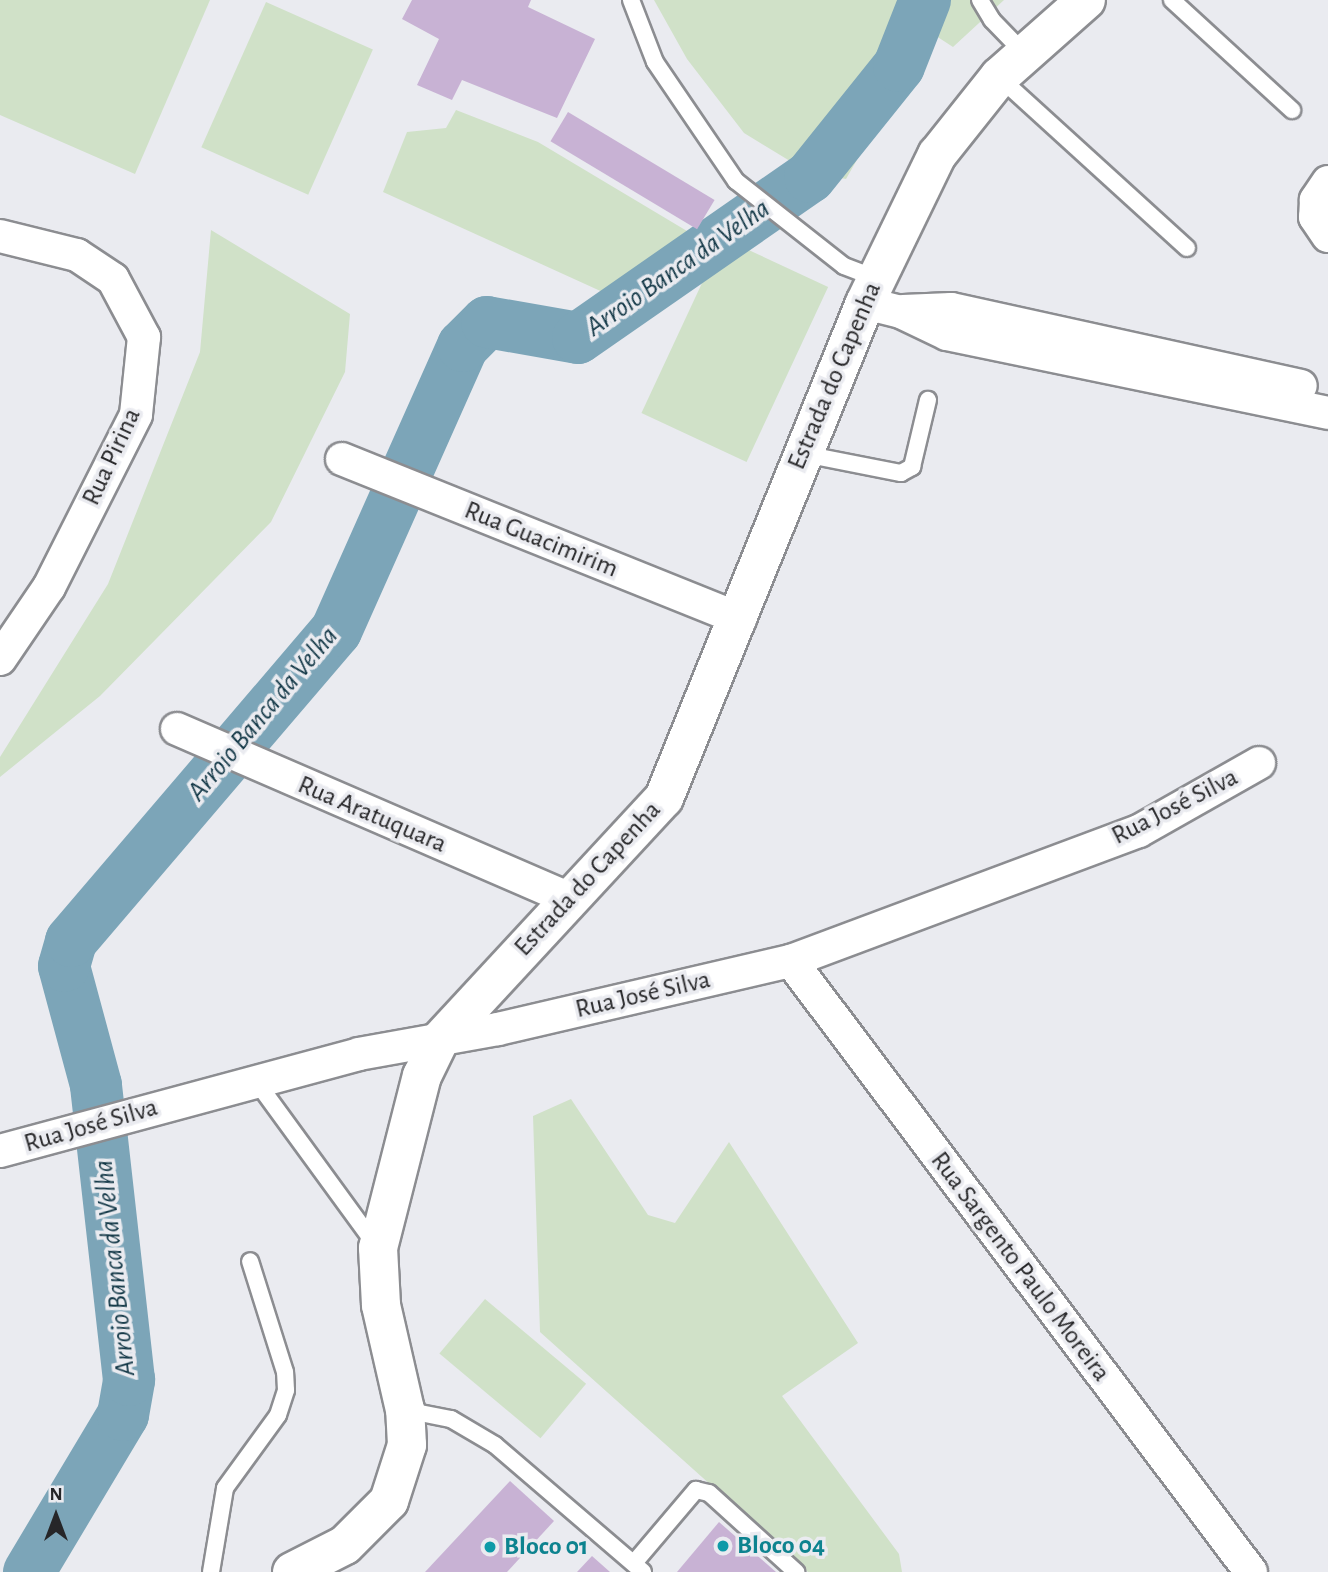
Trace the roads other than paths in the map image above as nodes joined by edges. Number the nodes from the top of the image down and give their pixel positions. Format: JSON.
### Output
{"nodes":[{"id":1,"x":631,"y":0,"type":"edge"},
{"id":2,"x":980,"y":0,"type":"edge"},
{"id":3,"x":1086,"y":0,"type":"edge"},
{"id":4,"x":1172,"y":0,"type":"edge"},
{"id":5,"x":1012,"y":65,"type":"junction"},
{"id":6,"x":1292,"y":110,"type":"dead end"},
{"id":7,"x":1328,"y":182,"type":"edge"},
{"id":8,"x":0,"y":236,"type":"edge"},
{"id":9,"x":1328,"y":236,"type":"edge"},
{"id":10,"x":1187,"y":248,"type":"dead end"},
{"id":11,"x":870,"y":290,"type":"junction"},
{"id":12,"x":1161,"y":367,"type":"junction"},
{"id":13,"x":1328,"y":391,"type":"edge"},
{"id":14,"x":928,"y":400,"type":"dead end"},
{"id":15,"x":1328,"y":413,"type":"edge"},
{"id":16,"x":801,"y":453,"type":"junction"},
{"id":17,"x":342,"y":459,"type":"dead end"},
{"id":18,"x":740,"y":619,"type":"junction"},
{"id":19,"x":0,"y":659,"type":"edge"},
{"id":20,"x":177,"y":729,"type":"dead end"},
{"id":21,"x":1259,"y":763,"type":"dead end"},
{"id":22,"x":568,"y":898,"type":"junction"},
{"id":23,"x":791,"y":961,"type":"junction"},
{"id":24,"x":439,"y":1041,"type":"junction"},
{"id":25,"x":256,"y":1081,"type":"junction"},
{"id":26,"x":0,"y":1152,"type":"edge"},
{"id":27,"x":378,"y":1248,"type":"junction"},
{"id":28,"x":250,"y":1261,"type":"dead end"},
{"id":29,"x":405,"y":1410,"type":"junction"},
{"id":30,"x":639,"y":1568,"type":"edge"},
{"id":31,"x":211,"y":1572,"type":"edge"},
{"id":32,"x":292,"y":1572,"type":"edge"},
{"id":33,"x":796,"y":1572,"type":"edge"},
{"id":34,"x":1251,"y":1572,"type":"edge"}],
"edges":[{"from":1,"to":11,"type":"lane"},
{"from":2,"to":5,"type":"lane"},
{"from":3,"to":5,"type":"street","name":"Estrada do Capenha"},
{"from":4,"to":6,"type":"lane"},
{"from":5,"to":10,"type":"lane"},
{"from":5,"to":11,"type":"street","name":"Estrada do Capenha"},
{"from":7,"to":9,"type":"street"},
{"from":8,"to":19,"type":"street","name":"Rua Pirina"},
{"from":11,"to":12,"type":"street"},
{"from":11,"to":16,"type":"street","name":"Estrada do Capenha"},
{"from":12,"to":13,"type":"street"},
{"from":12,"to":15,"type":"street"},
{"from":14,"to":16,"type":"lane"},
{"from":16,"to":18,"type":"street","name":"Estrada do Capenha"},
{"from":17,"to":18,"type":"street","name":"Rua Guacimirim"},
{"from":18,"to":22,"type":"street","name":"Estrada do Capenha"},
{"from":20,"to":22,"type":"street","name":"Rua Aratuquara"},
{"from":21,"to":23,"type":"street","name":"Rua José Silva"},
{"from":22,"to":24,"type":"street","name":"Estrada do Capenha"},
{"from":23,"to":24,"type":"street","name":"Rua José Silva"},
{"from":23,"to":34,"type":"street","name":"Rua Sargento Paulo Moreira"},
{"from":24,"to":25,"type":"street","name":"Rua José Silva"},
{"from":24,"to":27,"type":"street","name":"Estrada do Capenha"},
{"from":25,"to":26,"type":"street","name":"Rua José Silva"},
{"from":25,"to":27,"type":"lane"},
{"from":27,"to":29,"type":"street","name":"Estrada do Capenha"},
{"from":28,"to":31,"type":"lane"},
{"from":29,"to":30,"type":"lane"},
{"from":29,"to":32,"type":"street","name":"Estrada do Capenha"},
{"from":30,"to":33,"type":"lane"}]}
